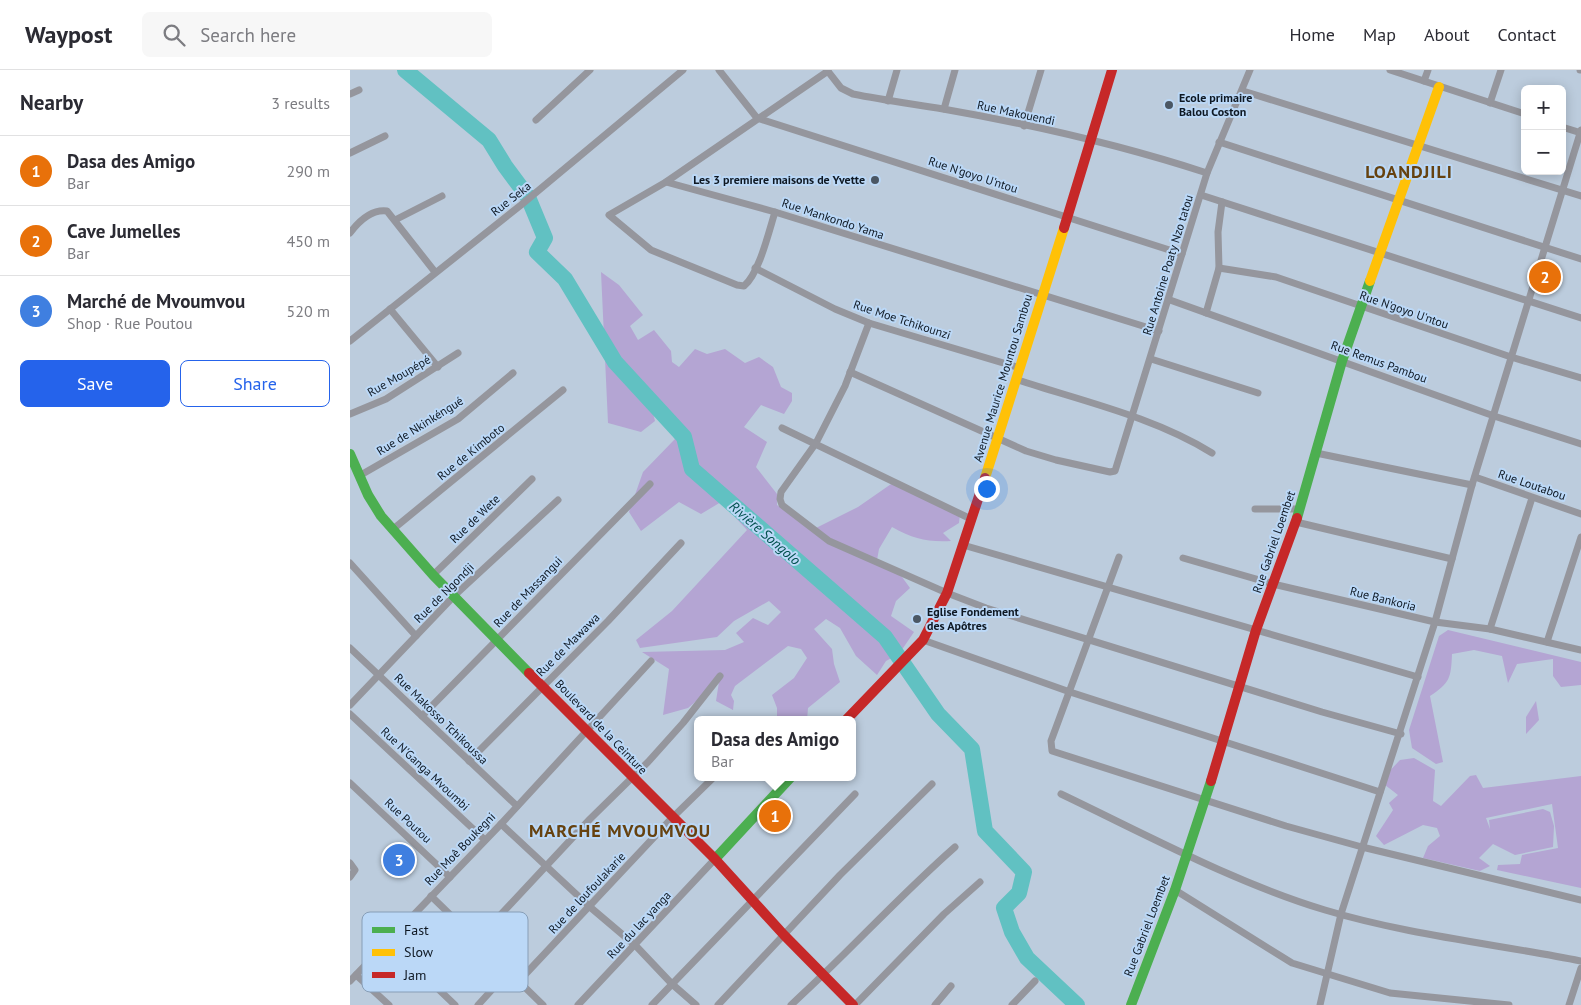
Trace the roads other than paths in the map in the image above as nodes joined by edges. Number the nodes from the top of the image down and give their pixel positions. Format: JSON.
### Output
{"nodes":[{"id":1,"x":590,"y":70,"type":"edge"},
{"id":2,"x":683,"y":70,"type":"edge"},
{"id":3,"x":719,"y":70,"type":"edge"},
{"id":4,"x":827,"y":70,"type":"edge"},
{"id":5,"x":897,"y":70,"type":"edge"},
{"id":6,"x":955,"y":70,"type":"edge"},
{"id":7,"x":1042,"y":70,"type":"edge"},
{"id":8,"x":1112,"y":70,"type":"edge"},
{"id":9,"x":1250,"y":70,"type":"edge"},
{"id":10,"x":1390,"y":70,"type":"edge"},
{"id":11,"x":1428,"y":70,"type":"edge"},
{"id":12,"x":1501,"y":70,"type":"edge"},
{"id":13,"x":1424,"y":81,"type":"junction"},
{"id":14,"x":1438,"y":86,"type":"junction"},
{"id":15,"x":359,"y":90,"type":"dead end"},
{"id":16,"x":1242,"y":91,"type":"junction"},
{"id":17,"x":350,"y":94,"type":"edge"},
{"id":18,"x":888,"y":101,"type":"junction"},
{"id":19,"x":1490,"y":103,"type":"junction"},
{"id":20,"x":944,"y":109,"type":"junction"},
{"id":21,"x":1521,"y":113,"type":"edge"},
{"id":22,"x":758,"y":118,"type":"junction"},
{"id":23,"x":536,"y":120,"type":"dead end"},
{"id":24,"x":1024,"y":126,"type":"junction"},
{"id":25,"x":1566,"y":128,"type":"edge"},
{"id":26,"x":1581,"y":132,"type":"edge"},
{"id":27,"x":385,"y":136,"type":"dead end"},
{"id":28,"x":1090,"y":141,"type":"junction"},
{"id":29,"x":1219,"y":142,"type":"junction"},
{"id":30,"x":1418,"y":146,"type":"junction"},
{"id":31,"x":350,"y":153,"type":"edge"},
{"id":32,"x":1207,"y":173,"type":"junction"},
{"id":33,"x":666,"y":182,"type":"junction"},
{"id":34,"x":1563,"y":190,"type":"junction"},
{"id":35,"x":1201,"y":195,"type":"junction"},
{"id":36,"x":442,"y":196,"type":"dead end"},
{"id":37,"x":1581,"y":196,"type":"edge"},
{"id":38,"x":1399,"y":200,"type":"junction"},
{"id":39,"x":1222,"y":202,"type":"junction"},
{"id":40,"x":775,"y":212,"type":"junction"},
{"id":41,"x":1066,"y":217,"type":"junction"},
{"id":42,"x":395,"y":220,"type":"junction"},
{"id":43,"x":350,"y":234,"type":"edge"},
{"id":44,"x":1545,"y":247,"type":"junction"},
{"id":45,"x":1381,"y":253,"type":"junction"},
{"id":46,"x":1182,"y":254,"type":"junction"},
{"id":47,"x":1581,"y":259,"type":"edge"},
{"id":48,"x":755,"y":268,"type":"junction"},
{"id":49,"x":1219,"y":268,"type":"junction"},
{"id":50,"x":435,"y":272,"type":"junction"},
{"id":51,"x":1042,"y":294,"type":"junction"},
{"id":52,"x":1170,"y":300,"type":"junction"},
{"id":53,"x":1529,"y":301,"type":"junction"},
{"id":54,"x":1363,"y":308,"type":"junction"},
{"id":55,"x":390,"y":309,"type":"junction"},
{"id":56,"x":1206,"y":312,"type":"junction"},
{"id":57,"x":1581,"y":318,"type":"edge"},
{"id":58,"x":869,"y":323,"type":"junction"},
{"id":59,"x":1160,"y":330,"type":"junction"},
{"id":60,"x":350,"y":341,"type":"edge"},
{"id":61,"x":458,"y":353,"type":"dead end"},
{"id":62,"x":1511,"y":357,"type":"junction"},
{"id":63,"x":1151,"y":359,"type":"junction"},
{"id":64,"x":1342,"y":361,"type":"junction"},
{"id":65,"x":438,"y":367,"type":"junction"},
{"id":66,"x":1020,"y":368,"type":"junction"},
{"id":67,"x":850,"y":372,"type":"junction"},
{"id":68,"x":513,"y":373,"type":"dead end"},
{"id":69,"x":1581,"y":378,"type":"edge"},
{"id":70,"x":1018,"y":380,"type":"junction"},
{"id":71,"x":564,"y":390,"type":"dead end"},
{"id":72,"x":1258,"y":394,"type":"dead end"},
{"id":73,"x":350,"y":414,"type":"edge"},
{"id":74,"x":1494,"y":416,"type":"junction"},
{"id":75,"x":1133,"y":418,"type":"junction"},
{"id":76,"x":782,"y":428,"type":"dead end"},
{"id":77,"x":998,"y":438,"type":"junction"},
{"id":78,"x":816,"y":444,"type":"junction"},
{"id":79,"x":1581,"y":444,"type":"edge"},
{"id":80,"x":1212,"y":453,"type":"dead end"},
{"id":81,"x":1316,"y":453,"type":"junction"},
{"id":82,"x":350,"y":454,"type":"edge"},
{"id":83,"x":359,"y":476,"type":"junction"},
{"id":84,"x":532,"y":479,"type":"dead end"},
{"id":85,"x":1474,"y":481,"type":"junction"},
{"id":86,"x":650,"y":484,"type":"dead end"},
{"id":87,"x":1532,"y":498,"type":"junction"},
{"id":88,"x":558,"y":500,"type":"dead end"},
{"id":89,"x":1255,"y":509,"type":"dead end"},
{"id":90,"x":1300,"y":509,"type":"junction"},
{"id":91,"x":1581,"y":514,"type":"edge"},
{"id":92,"x":971,"y":519,"type":"junction"},
{"id":93,"x":1296,"y":522,"type":"junction"},
{"id":94,"x":392,"y":530,"type":"junction"},
{"id":95,"x":1581,"y":537,"type":"edge"},
{"id":96,"x":681,"y":543,"type":"dead end"},
{"id":97,"x":963,"y":545,"type":"junction"},
{"id":98,"x":1119,"y":557,"type":"dead end"},
{"id":99,"x":1183,"y":558,"type":"dead end"},
{"id":100,"x":1452,"y":559,"type":"junction"},
{"id":101,"x":350,"y":563,"type":"edge"},
{"id":102,"x":433,"y":575,"type":"junction"},
{"id":103,"x":1273,"y":584,"type":"junction"},
{"id":104,"x":1108,"y":588,"type":"junction"},
{"id":105,"x":947,"y":593,"type":"junction"},
{"id":106,"x":454,"y":596,"type":"junction"},
{"id":107,"x":1435,"y":622,"type":"junction"},
{"id":108,"x":1490,"y":629,"type":"junction"},
{"id":109,"x":1256,"y":630,"type":"junction"},
{"id":110,"x":416,"y":636,"type":"junction"},
{"id":111,"x":1089,"y":638,"type":"junction"},
{"id":112,"x":498,"y":639,"type":"junction"},
{"id":113,"x":923,"y":640,"type":"junction"},
{"id":114,"x":1547,"y":642,"type":"junction"},
{"id":115,"x":350,"y":648,"type":"edge"},
{"id":116,"x":1581,"y":650,"type":"edge"},
{"id":117,"x":651,"y":660,"type":"dead end"},
{"id":118,"x":378,"y":674,"type":"junction"},
{"id":119,"x":720,"y":676,"type":"dead end"},
{"id":120,"x":1418,"y":677,"type":"junction"},
{"id":121,"x":543,"y":685,"type":"junction"},
{"id":122,"x":1240,"y":686,"type":"junction"},
{"id":123,"x":1070,"y":692,"type":"junction"},
{"id":124,"x":350,"y":705,"type":"edge"},
{"id":125,"x":350,"y":714,"type":"edge"},
{"id":126,"x":422,"y":716,"type":"junction"},
{"id":127,"x":850,"y":716,"type":"edge"},
{"id":128,"x":585,"y":731,"type":"junction"},
{"id":129,"x":1401,"y":734,"type":"junction"},
{"id":130,"x":1223,"y":740,"type":"junction"},
{"id":131,"x":469,"y":761,"type":"junction"},
{"id":132,"x":631,"y":776,"type":"junction"},
{"id":133,"x":710,"y":781,"type":"edge"},
{"id":134,"x":787,"y":781,"type":"edge"},
{"id":135,"x":350,"y":783,"type":"edge"},
{"id":136,"x":932,"y":784,"type":"dead end"},
{"id":137,"x":1380,"y":792,"type":"junction"},
{"id":138,"x":855,"y":794,"type":"dead end"},
{"id":139,"x":1061,"y":794,"type":"dead end"},
{"id":140,"x":1206,"y":799,"type":"junction"},
{"id":141,"x":517,"y":806,"type":"junction"},
{"id":142,"x":672,"y":818,"type":"junction"},
{"id":143,"x":501,"y":824,"type":"junction"},
{"id":144,"x":485,"y":840,"type":"junction"},
{"id":145,"x":955,"y":847,"type":"dead end"},
{"id":146,"x":1362,"y":847,"type":"junction"},
{"id":147,"x":1187,"y":854,"type":"junction"},
{"id":148,"x":715,"y":859,"type":"junction"},
{"id":149,"x":352,"y":866,"type":"edge"},
{"id":150,"x":547,"y":866,"type":"junction"},
{"id":151,"x":350,"y":877,"type":"edge"},
{"id":152,"x":450,"y":877,"type":"junction"},
{"id":153,"x":980,"y":882,"type":"dead end"},
{"id":154,"x":1175,"y":890,"type":"junction"},
{"id":155,"x":431,"y":896,"type":"junction"},
{"id":156,"x":1581,"y":900,"type":"edge"},
{"id":157,"x":752,"y":901,"type":"junction"},
{"id":158,"x":590,"y":907,"type":"junction"},
{"id":159,"x":416,"y":912,"type":"edge"},
{"id":160,"x":448,"y":912,"type":"edge"},
{"id":161,"x":503,"y":912,"type":"edge"},
{"id":162,"x":1341,"y":914,"type":"junction"},
{"id":163,"x":784,"y":935,"type":"junction"},
{"id":164,"x":636,"y":946,"type":"junction"},
{"id":165,"x":1581,"y":961,"type":"edge"},
{"id":166,"x":1581,"y":968,"type":"edge"},
{"id":167,"x":362,"y":969,"type":"edge"},
{"id":168,"x":528,"y":972,"type":"edge"},
{"id":169,"x":356,"y":975,"type":"junction"},
{"id":170,"x":823,"y":975,"type":"junction"},
{"id":171,"x":1327,"y":975,"type":"junction"},
{"id":172,"x":362,"y":980,"type":"edge"},
{"id":173,"x":350,"y":981,"type":"edge"},
{"id":174,"x":1035,"y":981,"type":"dead end"},
{"id":175,"x":672,"y":984,"type":"junction"},
{"id":176,"x":951,"y":986,"type":"dead end"},
{"id":177,"x":528,"y":990,"type":"edge"},
{"id":178,"x":375,"y":992,"type":"edge"},
{"id":179,"x":441,"y":992,"type":"edge"},
{"id":180,"x":490,"y":992,"type":"edge"},
{"id":181,"x":389,"y":1005,"type":"edge"},
{"id":182,"x":455,"y":1005,"type":"edge"},
{"id":183,"x":478,"y":1005,"type":"edge"},
{"id":184,"x":543,"y":1005,"type":"edge"},
{"id":185,"x":578,"y":1005,"type":"edge"},
{"id":186,"x":652,"y":1005,"type":"edge"},
{"id":187,"x":696,"y":1005,"type":"edge"},
{"id":188,"x":718,"y":1005,"type":"edge"},
{"id":189,"x":791,"y":1005,"type":"edge"},
{"id":190,"x":854,"y":1005,"type":"edge"},
{"id":191,"x":936,"y":1005,"type":"edge"},
{"id":192,"x":1012,"y":1005,"type":"edge"},
{"id":193,"x":1131,"y":1005,"type":"edge"},
{"id":194,"x":1320,"y":1005,"type":"edge"},
{"id":195,"x":1509,"y":1005,"type":"edge"},
{"id":196,"x":1569,"y":1005,"type":"edge"}],
"edges":[{"from":1,"to":23,"type":"street"},
{"from":2,"to":50,"type":"street","name":"Rue Seka"},
{"from":3,"to":22,"type":"street"},
{"from":4,"to":18,"type":"street","name":"Rue Makouendi"},
{"from":4,"to":22,"type":"street"},
{"from":5,"to":18,"type":"street"},
{"from":6,"to":20,"type":"street"},
{"from":7,"to":24,"type":"street"},
{"from":8,"to":28,"type":"street","name":"Avenue Maurice Mountou Sambou"},
{"from":9,"to":16,"type":"street","name":"Rue Antoine Poaty Nzo tatou"},
{"from":10,"to":13,"type":"street"},
{"from":11,"to":13,"type":"street"},
{"from":12,"to":19,"type":"street"},
{"from":13,"to":14,"type":"street"},
{"from":14,"to":19,"type":"street"},
{"from":14,"to":30,"type":"street","name":"Rue Gabriel Loembet"},
{"from":15,"to":17,"type":"street"},
{"from":16,"to":29,"type":"street","name":"Rue Antoine Poaty Nzo tatou"},
{"from":16,"to":30,"type":"street"},
{"from":18,"to":20,"type":"street","name":"Rue Makouendi"},
{"from":19,"to":21,"type":"street"},
{"from":20,"to":24,"type":"street","name":"Rue Makouendi"},
{"from":22,"to":33,"type":"street"},
{"from":22,"to":41,"type":"street","name":"Rue N'goyo U'ntou"},
{"from":24,"to":28,"type":"street","name":"Rue Makouendi"},
{"from":25,"to":26,"type":"street"},
{"from":26,"to":34,"type":"street"},
{"from":27,"to":31,"type":"street"},
{"from":28,"to":32,"type":"street","name":"Rue Makouendi"},
{"from":28,"to":41,"type":"street","name":"Avenue Maurice Mountou Sambou"},
{"from":29,"to":32,"type":"street","name":"Rue Antoine Poaty Nzo tatou"},
{"from":29,"to":38,"type":"street"},
{"from":30,"to":34,"type":"street"},
{"from":30,"to":38,"type":"street","name":"Rue Gabriel Loembet"},
{"from":32,"to":35,"type":"street","name":"Rue Antoine Poaty Nzo tatou"},
{"from":33,"to":40,"type":"street","name":"Rue Mankondo Yama"},
{"from":33,"to":48,"type":"street"},
{"from":34,"to":37,"type":"street"},
{"from":34,"to":44,"type":"street"},
{"from":35,"to":39,"type":"street"},
{"from":35,"to":46,"type":"street","name":"Rue Antoine Poaty Nzo tatou"},
{"from":36,"to":42,"type":"street"},
{"from":38,"to":44,"type":"street"},
{"from":38,"to":45,"type":"street","name":"Rue Gabriel Loembet"},
{"from":39,"to":45,"type":"street"},
{"from":39,"to":49,"type":"street"},
{"from":40,"to":48,"type":"street"},
{"from":40,"to":51,"type":"street","name":"Rue Mankondo Yama"},
{"from":41,"to":46,"type":"street","name":"Rue N'goyo U'ntou"},
{"from":41,"to":51,"type":"street","name":"Avenue Maurice Mountou Sambou"},
{"from":42,"to":43,"type":"street"},
{"from":42,"to":50,"type":"street"},
{"from":44,"to":47,"type":"street"},
{"from":44,"to":53,"type":"street"},
{"from":45,"to":53,"type":"street"},
{"from":45,"to":54,"type":"street","name":"Rue Gabriel Loembet"},
{"from":46,"to":52,"type":"street","name":"Rue Antoine Poaty Nzo tatou"},
{"from":48,"to":58,"type":"street","name":"Rue Moe Tchikounzi"},
{"from":49,"to":54,"type":"street","name":"Rue N'goyo U'ntou"},
{"from":49,"to":56,"type":"street"},
{"from":50,"to":55,"type":"street","name":"Rue Seka"},
{"from":51,"to":59,"type":"street","name":"Rue Mankondo Yama"},
{"from":51,"to":66,"type":"street","name":"Avenue Maurice Mountou Sambou"},
{"from":52,"to":56,"type":"street","name":"Rue Remus Pambou"},
{"from":52,"to":59,"type":"street","name":"Rue Antoine Poaty Nzo tatou"},
{"from":53,"to":57,"type":"street"},
{"from":53,"to":62,"type":"street"},
{"from":54,"to":62,"type":"street","name":"Rue N'goyo U'ntou"},
{"from":54,"to":64,"type":"street","name":"Rue Gabriel Loembet"},
{"from":55,"to":60,"type":"street","name":"Rue Seka"},
{"from":55,"to":65,"type":"street"},
{"from":56,"to":64,"type":"street","name":"Rue Remus Pambou"},
{"from":58,"to":66,"type":"street","name":"Rue Moe Tchikounzi"},
{"from":58,"to":67,"type":"street"},
{"from":59,"to":63,"type":"street","name":"Rue Antoine Poaty Nzo tatou"},
{"from":61,"to":65,"type":"street","name":"Rue Moupépé"},
{"from":62,"to":69,"type":"street","name":"Rue N'goyo U'ntou"},
{"from":62,"to":74,"type":"street"},
{"from":63,"to":72,"type":"street"},
{"from":63,"to":75,"type":"street","name":"Rue Antoine Poaty Nzo tatou"},
{"from":64,"to":74,"type":"street","name":"Rue Remus Pambou"},
{"from":64,"to":81,"type":"street","name":"Rue Gabriel Loembet"},
{"from":65,"to":73,"type":"street","name":"Rue Moupépé"},
{"from":66,"to":70,"type":"street","name":"Avenue Maurice Mountou Sambou"},
{"from":67,"to":77,"type":"street"},
{"from":67,"to":78,"type":"street"},
{"from":68,"to":83,"type":"street","name":"Rue de Nkinkéngué"},
{"from":70,"to":75,"type":"street"},
{"from":70,"to":77,"type":"street","name":"Avenue Maurice Mountou Sambou"},
{"from":71,"to":94,"type":"street","name":"Rue de Kimboto"},
{"from":74,"to":79,"type":"street","name":"Rue Remus Pambou"},
{"from":74,"to":85,"type":"street"},
{"from":75,"to":77,"type":"street","name":"Rue Antoine Poaty Nzo tatou"},
{"from":75,"to":80,"type":"street"},
{"from":76,"to":78,"type":"street"},
{"from":77,"to":92,"type":"street","name":"Avenue Maurice Mountou Sambou"},
{"from":78,"to":92,"type":"street"},
{"from":78,"to":105,"type":"street"},
{"from":81,"to":85,"type":"street","name":"Rue Loutabou"},
{"from":81,"to":90,"type":"street","name":"Rue Gabriel Loembet"},
{"from":82,"to":83,"type":"street","name":"Boulevard de la Ceinture"},
{"from":83,"to":94,"type":"street","name":"Boulevard de la Ceinture"},
{"from":84,"to":102,"type":"street","name":"Rue de Wete"},
{"from":85,"to":87,"type":"street","name":"Rue Loutabou"},
{"from":85,"to":100,"type":"street"},
{"from":86,"to":112,"type":"street","name":"Rue de Massangui"},
{"from":87,"to":91,"type":"street","name":"Rue Loutabou"},
{"from":87,"to":108,"type":"street"},
{"from":88,"to":106,"type":"street","name":"Rue de Ngondji"},
{"from":89,"to":90,"type":"street"},
{"from":90,"to":93,"type":"street","name":"Rue Gabriel Loembet"},
{"from":92,"to":97,"type":"street","name":"Avenue Maurice Mountou Sambou"},
{"from":93,"to":100,"type":"street"},
{"from":93,"to":103,"type":"street","name":"Rue Gabriel Loembet"},
{"from":94,"to":102,"type":"street","name":"Boulevard de la Ceinture"},
{"from":95,"to":114,"type":"street"},
{"from":96,"to":121,"type":"street","name":"Rue de Mawawa"},
{"from":97,"to":104,"type":"street"},
{"from":97,"to":105,"type":"street","name":"Avenue Maurice Mountou Sambou"},
{"from":98,"to":104,"type":"street"},
{"from":99,"to":103,"type":"street","name":"Rue Bankoria"},
{"from":100,"to":107,"type":"street"},
{"from":101,"to":110,"type":"street"},
{"from":102,"to":106,"type":"street","name":"Boulevard de la Ceinture"},
{"from":103,"to":107,"type":"street","name":"Rue Bankoria"},
{"from":103,"to":109,"type":"street","name":"Rue Gabriel Loembet"},
{"from":104,"to":109,"type":"street"},
{"from":104,"to":111,"type":"street"},
{"from":105,"to":111,"type":"street"},
{"from":105,"to":113,"type":"street","name":"Avenue Maurice Mountou Sambou"},
{"from":106,"to":110,"type":"street","name":"Rue de Ngondji"},
{"from":106,"to":112,"type":"street","name":"Boulevard de la Ceinture"},
{"from":107,"to":108,"type":"street","name":"Rue Bankoria"},
{"from":107,"to":120,"type":"street"},
{"from":108,"to":114,"type":"street","name":"Rue Bankoria"},
{"from":109,"to":120,"type":"street"},
{"from":109,"to":122,"type":"street","name":"Rue Gabriel Loembet"},
{"from":110,"to":118,"type":"street","name":"Rue de Ngondji"},
{"from":111,"to":122,"type":"street"},
{"from":111,"to":123,"type":"street"},
{"from":112,"to":121,"type":"street","name":"Boulevard de la Ceinture"},
{"from":112,"to":126,"type":"street","name":"Rue de Massangui"},
{"from":113,"to":123,"type":"street"},
{"from":113,"to":127,"type":"street","name":"Avenue Maurice Mountou Sambou"},
{"from":114,"to":116,"type":"street","name":"Rue Bankoria"},
{"from":115,"to":118,"type":"street","name":"Rue Makosso Tchikoussa"},
{"from":117,"to":128,"type":"street","name":"Rue Moê Boukegni"},
{"from":118,"to":124,"type":"street","name":"Rue de Ngondji"},
{"from":118,"to":126,"type":"street","name":"Rue Makosso Tchikoussa"},
{"from":119,"to":132,"type":"street"},
{"from":120,"to":129,"type":"street"},
{"from":121,"to":128,"type":"street","name":"Boulevard de la Ceinture"},
{"from":121,"to":131,"type":"street","name":"Rue de Mawawa"},
{"from":122,"to":129,"type":"street"},
{"from":122,"to":130,"type":"street","name":"Rue Gabriel Loembet"},
{"from":123,"to":130,"type":"street"},
{"from":123,"to":140,"type":"street"},
{"from":125,"to":144,"type":"street","name":"Rue N'Ganga Mvoumbi"},
{"from":126,"to":131,"type":"street","name":"Rue Makosso Tchikoussa"},
{"from":128,"to":132,"type":"street","name":"Boulevard de la Ceinture"},
{"from":128,"to":141,"type":"street","name":"Rue Moê Boukegni"},
{"from":129,"to":137,"type":"street"},
{"from":130,"to":137,"type":"street"},
{"from":130,"to":140,"type":"street","name":"Rue Gabriel Loembet"},
{"from":131,"to":141,"type":"street","name":"Rue Makosso Tchikoussa"},
{"from":132,"to":142,"type":"street","name":"Boulevard de la Ceinture"},
{"from":132,"to":150,"type":"street"},
{"from":133,"to":142,"type":"street","name":"Rue de loufoulakarie"},
{"from":134,"to":148,"type":"street"},
{"from":135,"to":152,"type":"street","name":"Rue Poutou"},
{"from":136,"to":163,"type":"street"},
{"from":137,"to":146,"type":"street"},
{"from":138,"to":157,"type":"street"},
{"from":139,"to":147,"type":"street"},
{"from":140,"to":146,"type":"street"},
{"from":140,"to":147,"type":"street","name":"Rue Gabriel Loembet"},
{"from":141,"to":143,"type":"street","name":"Rue Moê Boukegni"},
{"from":142,"to":148,"type":"street","name":"Boulevard de la Ceinture"},
{"from":142,"to":158,"type":"street","name":"Rue de loufoulakarie"},
{"from":143,"to":144,"type":"street","name":"Rue Moê Boukegni"},
{"from":143,"to":150,"type":"street"},
{"from":144,"to":152,"type":"street","name":"Rue Moê Boukegni"},
{"from":145,"to":170,"type":"street"},
{"from":146,"to":156,"type":"street"},
{"from":146,"to":162,"type":"street"},
{"from":147,"to":154,"type":"street","name":"Rue Gabriel Loembet"},
{"from":147,"to":162,"type":"street"},
{"from":148,"to":157,"type":"street","name":"Boulevard de la Ceinture"},
{"from":148,"to":164,"type":"street","name":"Rue du lac yanga"},
{"from":149,"to":151,"type":"street"},
{"from":150,"to":158,"type":"street"},
{"from":150,"to":161,"type":"street"},
{"from":152,"to":155,"type":"street","name":"Rue Moê Boukegni"},
{"from":153,"to":190,"type":"street"},
{"from":154,"to":171,"type":"street"},
{"from":154,"to":193,"type":"street","name":"Rue Gabriel Loembet"},
{"from":155,"to":159,"type":"street","name":"Rue Moê Boukegni"},
{"from":155,"to":160,"type":"street"},
{"from":157,"to":163,"type":"street","name":"Boulevard de la Ceinture"},
{"from":157,"to":175,"type":"street"},
{"from":158,"to":164,"type":"street"},
{"from":158,"to":168,"type":"street","name":"Rue de loufoulakarie"},
{"from":162,"to":165,"type":"street"},
{"from":162,"to":171,"type":"street"},
{"from":163,"to":170,"type":"street","name":"Boulevard de la Ceinture"},
{"from":163,"to":188,"type":"street"},
{"from":164,"to":175,"type":"street"},
{"from":164,"to":185,"type":"street","name":"Rue du lac yanga"},
{"from":166,"to":196,"type":"street"},
{"from":167,"to":169,"type":"street","name":"Rue Moê Boukegni"},
{"from":169,"to":172,"type":"street"},
{"from":169,"to":173,"type":"street","name":"Rue Moê Boukegni"},
{"from":170,"to":189,"type":"street"},
{"from":170,"to":190,"type":"street","name":"Boulevard de la Ceinture"},
{"from":171,"to":194,"type":"street"},
{"from":171,"to":195,"type":"street"},
{"from":174,"to":192,"type":"street"},
{"from":175,"to":186,"type":"street"},
{"from":175,"to":187,"type":"street"},
{"from":176,"to":191,"type":"street"},
{"from":177,"to":184,"type":"street"},
{"from":178,"to":181,"type":"street"},
{"from":179,"to":182,"type":"street"},
{"from":180,"to":183,"type":"street"}]}
